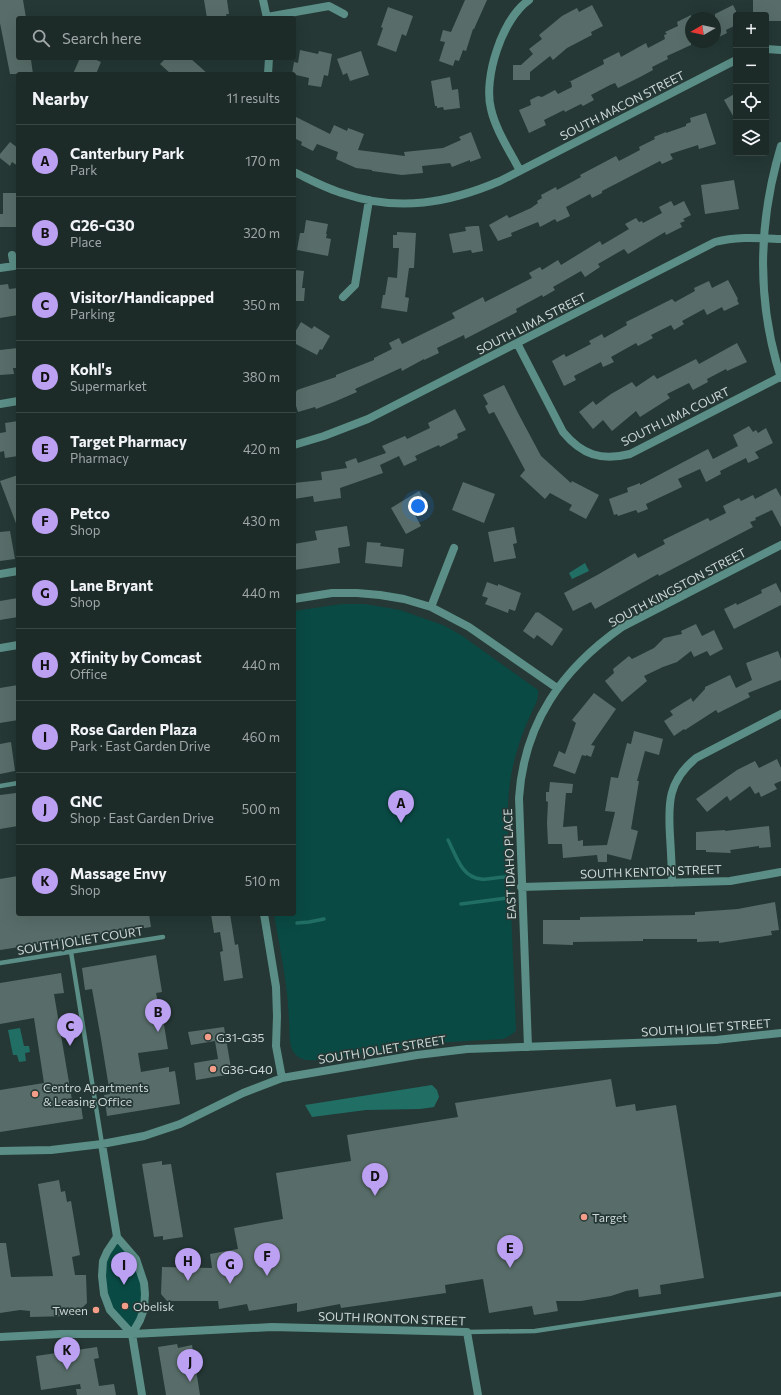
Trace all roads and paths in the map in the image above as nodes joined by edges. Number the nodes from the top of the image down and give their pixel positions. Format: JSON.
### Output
{"nodes":[{"id":1,"x":263,"y":0,"type":"edge"},
{"id":2,"x":529,"y":0,"type":"edge"},
{"id":3,"x":344,"y":14,"type":"dead end"},
{"id":4,"x":267,"y":16,"type":"edge"},
{"id":5,"x":277,"y":16,"type":"edge"},
{"id":6,"x":769,"y":49,"type":"edge"},
{"id":7,"x":781,"y":50,"type":"edge"},
{"id":8,"x":269,"y":60,"type":"edge"},
{"id":9,"x":733,"y":62,"type":"edge"},
{"id":10,"x":268,"y":72,"type":"edge"},
{"id":11,"x":781,"y":146,"type":"edge"},
{"id":12,"x":520,"y":171,"type":"junction"},
{"id":13,"x":296,"y":173,"type":"edge"},
{"id":14,"x":369,"y":200,"type":"junction"},
{"id":15,"x":763,"y":238,"type":"junction"},
{"id":16,"x":781,"y":239,"type":"edge"},
{"id":17,"x":12,"y":254,"type":"dead end"},
{"id":18,"x":0,"y":268,"type":"edge"},
{"id":19,"x":344,"y":297,"type":"dead end"},
{"id":20,"x":517,"y":343,"type":"junction"},
{"id":21,"x":781,"y":378,"type":"edge"},
{"id":22,"x":16,"y":401,"type":"edge"},
{"id":23,"x":0,"y":404,"type":"edge"},
{"id":24,"x":296,"y":444,"type":"edge"},
{"id":25,"x":781,"y":545,"type":"edge"},
{"id":26,"x":454,"y":548,"type":"dead end"},
{"id":27,"x":16,"y":571,"type":"edge"},
{"id":28,"x":0,"y":574,"type":"edge"},
{"id":29,"x":296,"y":599,"type":"edge"},
{"id":30,"x":431,"y":607,"type":"junction"},
{"id":31,"x":16,"y":645,"type":"edge"},
{"id":32,"x":0,"y":648,"type":"edge"},
{"id":33,"x":557,"y":688,"type":"junction"},
{"id":34,"x":781,"y":714,"type":"edge"},
{"id":35,"x":16,"y":783,"type":"edge"},
{"id":36,"x":0,"y":786,"type":"edge"},
{"id":37,"x":781,"y":872,"type":"edge"},
{"id":38,"x":672,"y":883,"type":"junction"},
{"id":39,"x":521,"y":887,"type":"junction"},
{"id":40,"x":264,"y":916,"type":"edge"},
{"id":41,"x":163,"y":937,"type":"dead end"},
{"id":42,"x":71,"y":952,"type":"junction"},
{"id":43,"x":0,"y":963,"type":"edge"},
{"id":44,"x":781,"y":1033,"type":"edge"},
{"id":45,"x":528,"y":1047,"type":"junction"},
{"id":46,"x":282,"y":1078,"type":"junction"},
{"id":47,"x":102,"y":1144,"type":"junction"},
{"id":48,"x":0,"y":1151,"type":"edge"},
{"id":49,"x":117,"y":1237,"type":"junction"},
{"id":50,"x":781,"y":1294,"type":"edge"},
{"id":51,"x":467,"y":1332,"type":"junction"},
{"id":52,"x":132,"y":1334,"type":"junction"},
{"id":53,"x":0,"y":1337,"type":"edge"},
{"id":54,"x":142,"y":1395,"type":"edge"},
{"id":55,"x":478,"y":1395,"type":"edge"}],
"edges":[{"from":1,"to":4,"type":"street"},
{"from":2,"to":12,"type":"street"},
{"from":3,"to":5,"type":"street"},
{"from":6,"to":7,"type":"street"},
{"from":8,"to":10,"type":"street"},
{"from":9,"to":12,"type":"street","name":"SOUTH MACON STREET"},
{"from":11,"to":15,"type":"street"},
{"from":12,"to":14,"type":"street","name":"SOUTH MACON STREET"},
{"from":13,"to":14,"type":"street","name":"SOUTH MACON STREET"},
{"from":14,"to":19,"type":"street"},
{"from":15,"to":16,"type":"street","name":"SOUTH LIMA STREET"},
{"from":15,"to":20,"type":"street","name":"SOUTH LIMA STREET"},
{"from":15,"to":21,"type":"street"},
{"from":17,"to":18,"type":"street"},
{"from":20,"to":21,"type":"street","name":"SOUTH LIMA COURT"},
{"from":20,"to":24,"type":"street","name":"SOUTH LIMA STREET"},
{"from":22,"to":23,"type":"street"},
{"from":25,"to":33,"type":"street","name":"SOUTH KINGSTON STREET"},
{"from":26,"to":30,"type":"street"},
{"from":27,"to":28,"type":"street"},
{"from":29,"to":30,"type":"street"},
{"from":30,"to":33,"type":"street"},
{"from":31,"to":32,"type":"street"},
{"from":33,"to":39,"type":"street","name":"EAST IDAHO PLACE"},
{"from":34,"to":38,"type":"street"},
{"from":35,"to":36,"type":"lane"},
{"from":37,"to":38,"type":"street","name":"SOUTH KENTON STREET"},
{"from":38,"to":39,"type":"street","name":"SOUTH KENTON STREET"},
{"from":39,"to":45,"type":"street","name":"EAST IDAHO PLACE"},
{"from":40,"to":46,"type":"street"},
{"from":41,"to":42,"type":"lane","name":"SOUTH JOLIET COURT"},
{"from":42,"to":43,"type":"lane","name":"SOUTH JOLIET COURT"},
{"from":42,"to":47,"type":"lane"},
{"from":44,"to":45,"type":"street","name":"SOUTH JOLIET STREET"},
{"from":45,"to":46,"type":"street","name":"SOUTH JOLIET STREET"},
{"from":46,"to":47,"type":"street","name":"SOUTH JOLIET STREET"},
{"from":47,"to":48,"type":"street","name":"SOUTH JOLIET STREET"},
{"from":47,"to":49,"type":"street"},
{"from":49,"to":52,"type":"street"},
{"from":49,"to":52,"type":"street"},
{"from":50,"to":51,"type":"lane","name":"SOUTH IRONTON STREET"},
{"from":51,"to":52,"type":"street","name":"SOUTH IRONTON STREET"},
{"from":51,"to":55,"type":"street"},
{"from":52,"to":53,"type":"street","name":"SOUTH IRONTON STREET"},
{"from":52,"to":54,"type":"street"}]}
